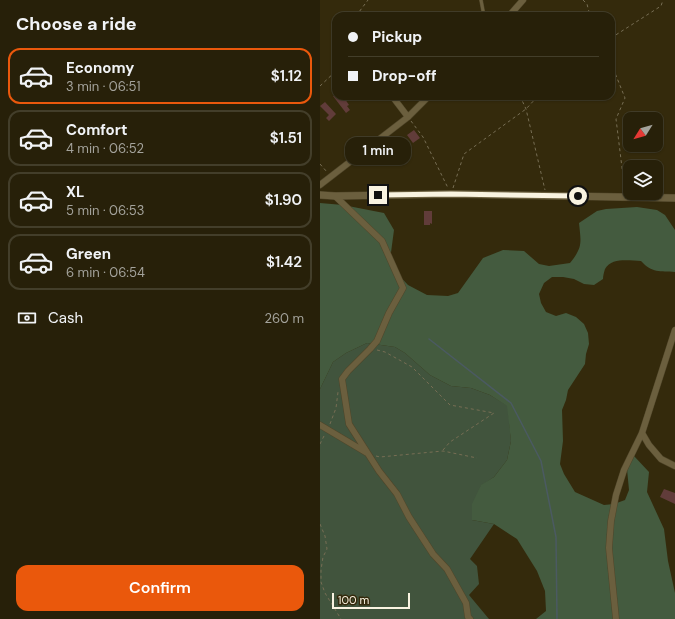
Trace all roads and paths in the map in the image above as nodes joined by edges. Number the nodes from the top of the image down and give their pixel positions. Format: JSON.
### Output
{"nodes":[{"id":1,"x":368,"y":0,"type":"edge"},
{"id":2,"x":481,"y":0,"type":"edge"},
{"id":3,"x":523,"y":0,"type":"edge"},
{"id":4,"x":584,"y":0,"type":"edge"},
{"id":5,"x":663,"y":0,"type":"edge"},
{"id":6,"x":359,"y":12,"type":"edge"},
{"id":7,"x":483,"y":12,"type":"edge"},
{"id":8,"x":512,"y":12,"type":"edge"},
{"id":9,"x":589,"y":12,"type":"edge"},
{"id":10,"x":615,"y":35,"type":"edge"},
{"id":11,"x":615,"y":73,"type":"edge"},
{"id":12,"x":332,"y":75,"type":"edge"},
{"id":13,"x":320,"y":86,"type":"edge"},
{"id":14,"x":395,"y":100,"type":"edge"},
{"id":15,"x":425,"y":100,"type":"edge"},
{"id":16,"x":522,"y":100,"type":"edge"},
{"id":17,"x":534,"y":100,"type":"edge"},
{"id":18,"x":526,"y":109,"type":"junction"},
{"id":19,"x":408,"y":117,"type":"junction"},
{"id":20,"x":320,"y":164,"type":"edge"},
{"id":21,"x":623,"y":174,"type":"edge"},
{"id":22,"x":331,"y":177,"type":"junction"},
{"id":23,"x":320,"y":185,"type":"edge"},
{"id":24,"x":451,"y":194,"type":"junction"},
{"id":25,"x":320,"y":195,"type":"edge"},
{"id":26,"x":547,"y":195,"type":"junction"},
{"id":27,"x":335,"y":196,"type":"junction"},
{"id":28,"x":623,"y":197,"type":"edge"},
{"id":29,"x":663,"y":198,"type":"edge"},
{"id":30,"x":675,"y":198,"type":"edge"},
{"id":31,"x":675,"y":330,"type":"edge"},
{"id":32,"x":370,"y":349,"type":"junction"},
{"id":33,"x":342,"y":379,"type":"junction"},
{"id":34,"x":320,"y":425,"type":"edge"},
{"id":35,"x":327,"y":430,"type":"junction"},
{"id":36,"x":642,"y":433,"type":"junction"},
{"id":37,"x":320,"y":444,"type":"edge"},
{"id":38,"x":443,"y":451,"type":"junction"},
{"id":39,"x":368,"y":454,"type":"junction"},
{"id":40,"x":478,"y":458,"type":"dead end"},
{"id":41,"x":675,"y":466,"type":"edge"},
{"id":42,"x":320,"y":524,"type":"edge"},
{"id":43,"x":340,"y":619,"type":"edge"},
{"id":44,"x":470,"y":619,"type":"edge"},
{"id":45,"x":616,"y":619,"type":"edge"}],
"edges":[{"from":1,"to":6,"type":"path"},
{"from":2,"to":7,"type":"lane"},
{"from":3,"to":8,"type":"street"},
{"from":4,"to":9,"type":"path"},
{"from":5,"to":10,"type":"path"},
{"from":11,"to":21,"type":"path"},
{"from":12,"to":13,"type":"path"},
{"from":14,"to":19,"type":"street"},
{"from":15,"to":19,"type":"street"},
{"from":16,"to":18,"type":"path"},
{"from":17,"to":18,"type":"path"},
{"from":18,"to":24,"type":"path"},
{"from":18,"to":26,"type":"path"},
{"from":19,"to":22,"type":"street"},
{"from":19,"to":24,"type":"path"},
{"from":20,"to":22,"type":"path"},
{"from":22,"to":23,"type":"street"},
{"from":24,"to":26,"type":"street"},
{"from":24,"to":27,"type":"street"},
{"from":25,"to":27,"type":"street"},
{"from":26,"to":28,"type":"street"},
{"from":27,"to":32,"type":"street"},
{"from":29,"to":30,"type":"street"},
{"from":31,"to":36,"type":"street"},
{"from":32,"to":33,"type":"street"},
{"from":32,"to":38,"type":"path"},
{"from":33,"to":35,"type":"path"},
{"from":33,"to":39,"type":"street"},
{"from":34,"to":35,"type":"street"},
{"from":35,"to":37,"type":"path"},
{"from":35,"to":39,"type":"street"},
{"from":36,"to":41,"type":"street"},
{"from":36,"to":45,"type":"street"},
{"from":38,"to":39,"type":"path"},
{"from":38,"to":40,"type":"path"},
{"from":39,"to":44,"type":"street"},
{"from":42,"to":43,"type":"path"}]}
